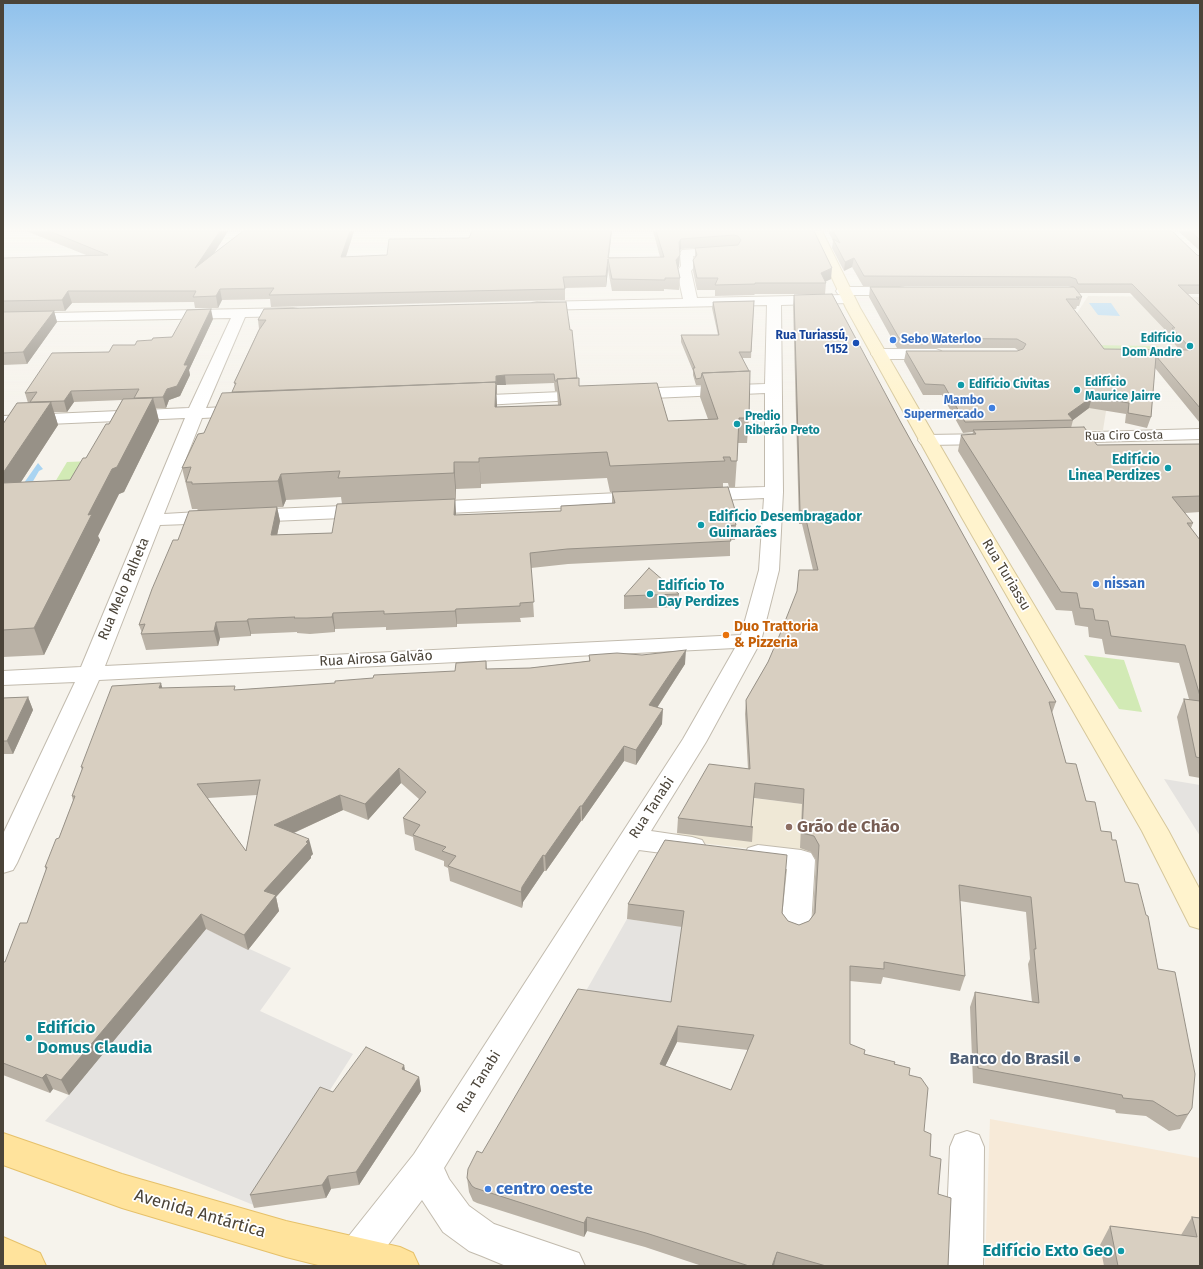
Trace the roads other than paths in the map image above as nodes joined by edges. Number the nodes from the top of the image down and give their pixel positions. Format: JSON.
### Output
{"nodes":[{"id":1,"x":689,"y":290,"type":"edge"},
{"id":2,"x":843,"y":290,"type":"edge"},
{"id":3,"x":912,"y":291,"type":"edge"},
{"id":4,"x":845,"y":295,"type":"junction"},
{"id":5,"x":774,"y":301,"type":"junction"},
{"id":6,"x":692,"y":303,"type":"junction"},
{"id":7,"x":526,"y":306,"type":"edge"},
{"id":8,"x":306,"y":311,"type":"edge"},
{"id":9,"x":240,"y":313,"type":"junction"},
{"id":10,"x":3,"y":318,"type":"edge"},
{"id":11,"x":879,"y":354,"type":"junction"},
{"id":12,"x":952,"y":354,"type":"edge"},
{"id":13,"x":773,"y":388,"type":"junction"},
{"id":14,"x":448,"y":402,"type":"edge"},
{"id":15,"x":258,"y":410,"type":"edge"},
{"id":16,"x":196,"y":413,"type":"junction"},
{"id":17,"x":3,"y":421,"type":"edge"},
{"id":18,"x":1200,"y":434,"type":"edge"},
{"id":19,"x":1042,"y":438,"type":"edge"},
{"id":20,"x":1003,"y":439,"type":"edge"},
{"id":21,"x":928,"y":440,"type":"junction"},
{"id":22,"x":774,"y":492,"type":"junction"},
{"id":23,"x":684,"y":496,"type":"edge"},
{"id":24,"x":661,"y":497,"type":"edge"},
{"id":25,"x":406,"y":509,"type":"edge"},
{"id":26,"x":383,"y":510,"type":"edge"},
{"id":27,"x":152,"y":520,"type":"junction"},
{"id":28,"x":750,"y":641,"type":"junction"},
{"id":29,"x":90,"y":674,"type":"junction"},
{"id":30,"x":3,"y":678,"type":"edge"},
{"id":31,"x":632,"y":839,"type":"junction"},
{"id":32,"x":3,"y":863,"type":"edge"},
{"id":33,"x":1200,"y":918,"type":"edge"},
{"id":34,"x":796,"y":927,"type":"edge"},
{"id":35,"x":967,"y":1147,"type":"dead end"},
{"id":36,"x":3,"y":1149,"type":"edge"},
{"id":37,"x":426,"y":1166,"type":"junction"},
{"id":38,"x":3,"y":1256,"type":"edge"},
{"id":39,"x":357,"y":1256,"type":"junction"},
{"id":40,"x":27,"y":1266,"type":"edge"},
{"id":41,"x":400,"y":1266,"type":"edge"},
{"id":42,"x":566,"y":1266,"type":"edge"},
{"id":43,"x":964,"y":1266,"type":"edge"}],
"edges":[{"from":1,"to":6,"type":"street"},
{"from":2,"to":4,"type":"street","name":"Rua Turiassu"},
{"from":3,"to":4,"type":"street"},
{"from":4,"to":5,"type":"street"},
{"from":4,"to":11,"type":"street","name":"Rua Turiassu"},
{"from":5,"to":6,"type":"street"},
{"from":5,"to":13,"type":"street","name":"Rua Tanabi"},
{"from":6,"to":7,"type":"street"},
{"from":8,"to":9,"type":"street"},
{"from":9,"to":10,"type":"street"},
{"from":9,"to":16,"type":"street","name":"Rua Melo Palheta"},
{"from":11,"to":12,"type":"street"},
{"from":11,"to":21,"type":"street","name":"Rua Turiassu"},
{"from":13,"to":14,"type":"street"},
{"from":13,"to":22,"type":"street","name":"Rua Tanabi"},
{"from":15,"to":16,"type":"street"},
{"from":16,"to":17,"type":"street"},
{"from":16,"to":27,"type":"street","name":"Rua Melo Palheta"},
{"from":18,"to":19,"type":"street","name":"Rua Ciro Costa"},
{"from":20,"to":21,"type":"street"},
{"from":21,"to":33,"type":"street","name":"Rua Turiassu"},
{"from":22,"to":23,"type":"street"},
{"from":22,"to":28,"type":"street","name":"Rua Tanabi"},
{"from":24,"to":25,"type":"street"},
{"from":26,"to":27,"type":"street"},
{"from":27,"to":29,"type":"street","name":"Rua Melo Palheta"},
{"from":28,"to":29,"type":"street","name":"Rua Airosa Galvão"},
{"from":28,"to":31,"type":"street","name":"Rua Tanabi"},
{"from":29,"to":30,"type":"street","name":"Rua Airosa Galvão"},
{"from":29,"to":32,"type":"street","name":"Rua Melo Palheta"},
{"from":31,"to":34,"type":"street"},
{"from":31,"to":37,"type":"street","name":"Rua Tanabi"},
{"from":35,"to":43,"type":"street"},
{"from":36,"to":39,"type":"main road","name":"Avenida Antártica"},
{"from":37,"to":39,"type":"street","name":"Rua Tanabi"},
{"from":37,"to":42,"type":"street"},
{"from":38,"to":40,"type":"main road"},
{"from":39,"to":41,"type":"main road","name":"Avenida Antártica"}]}
